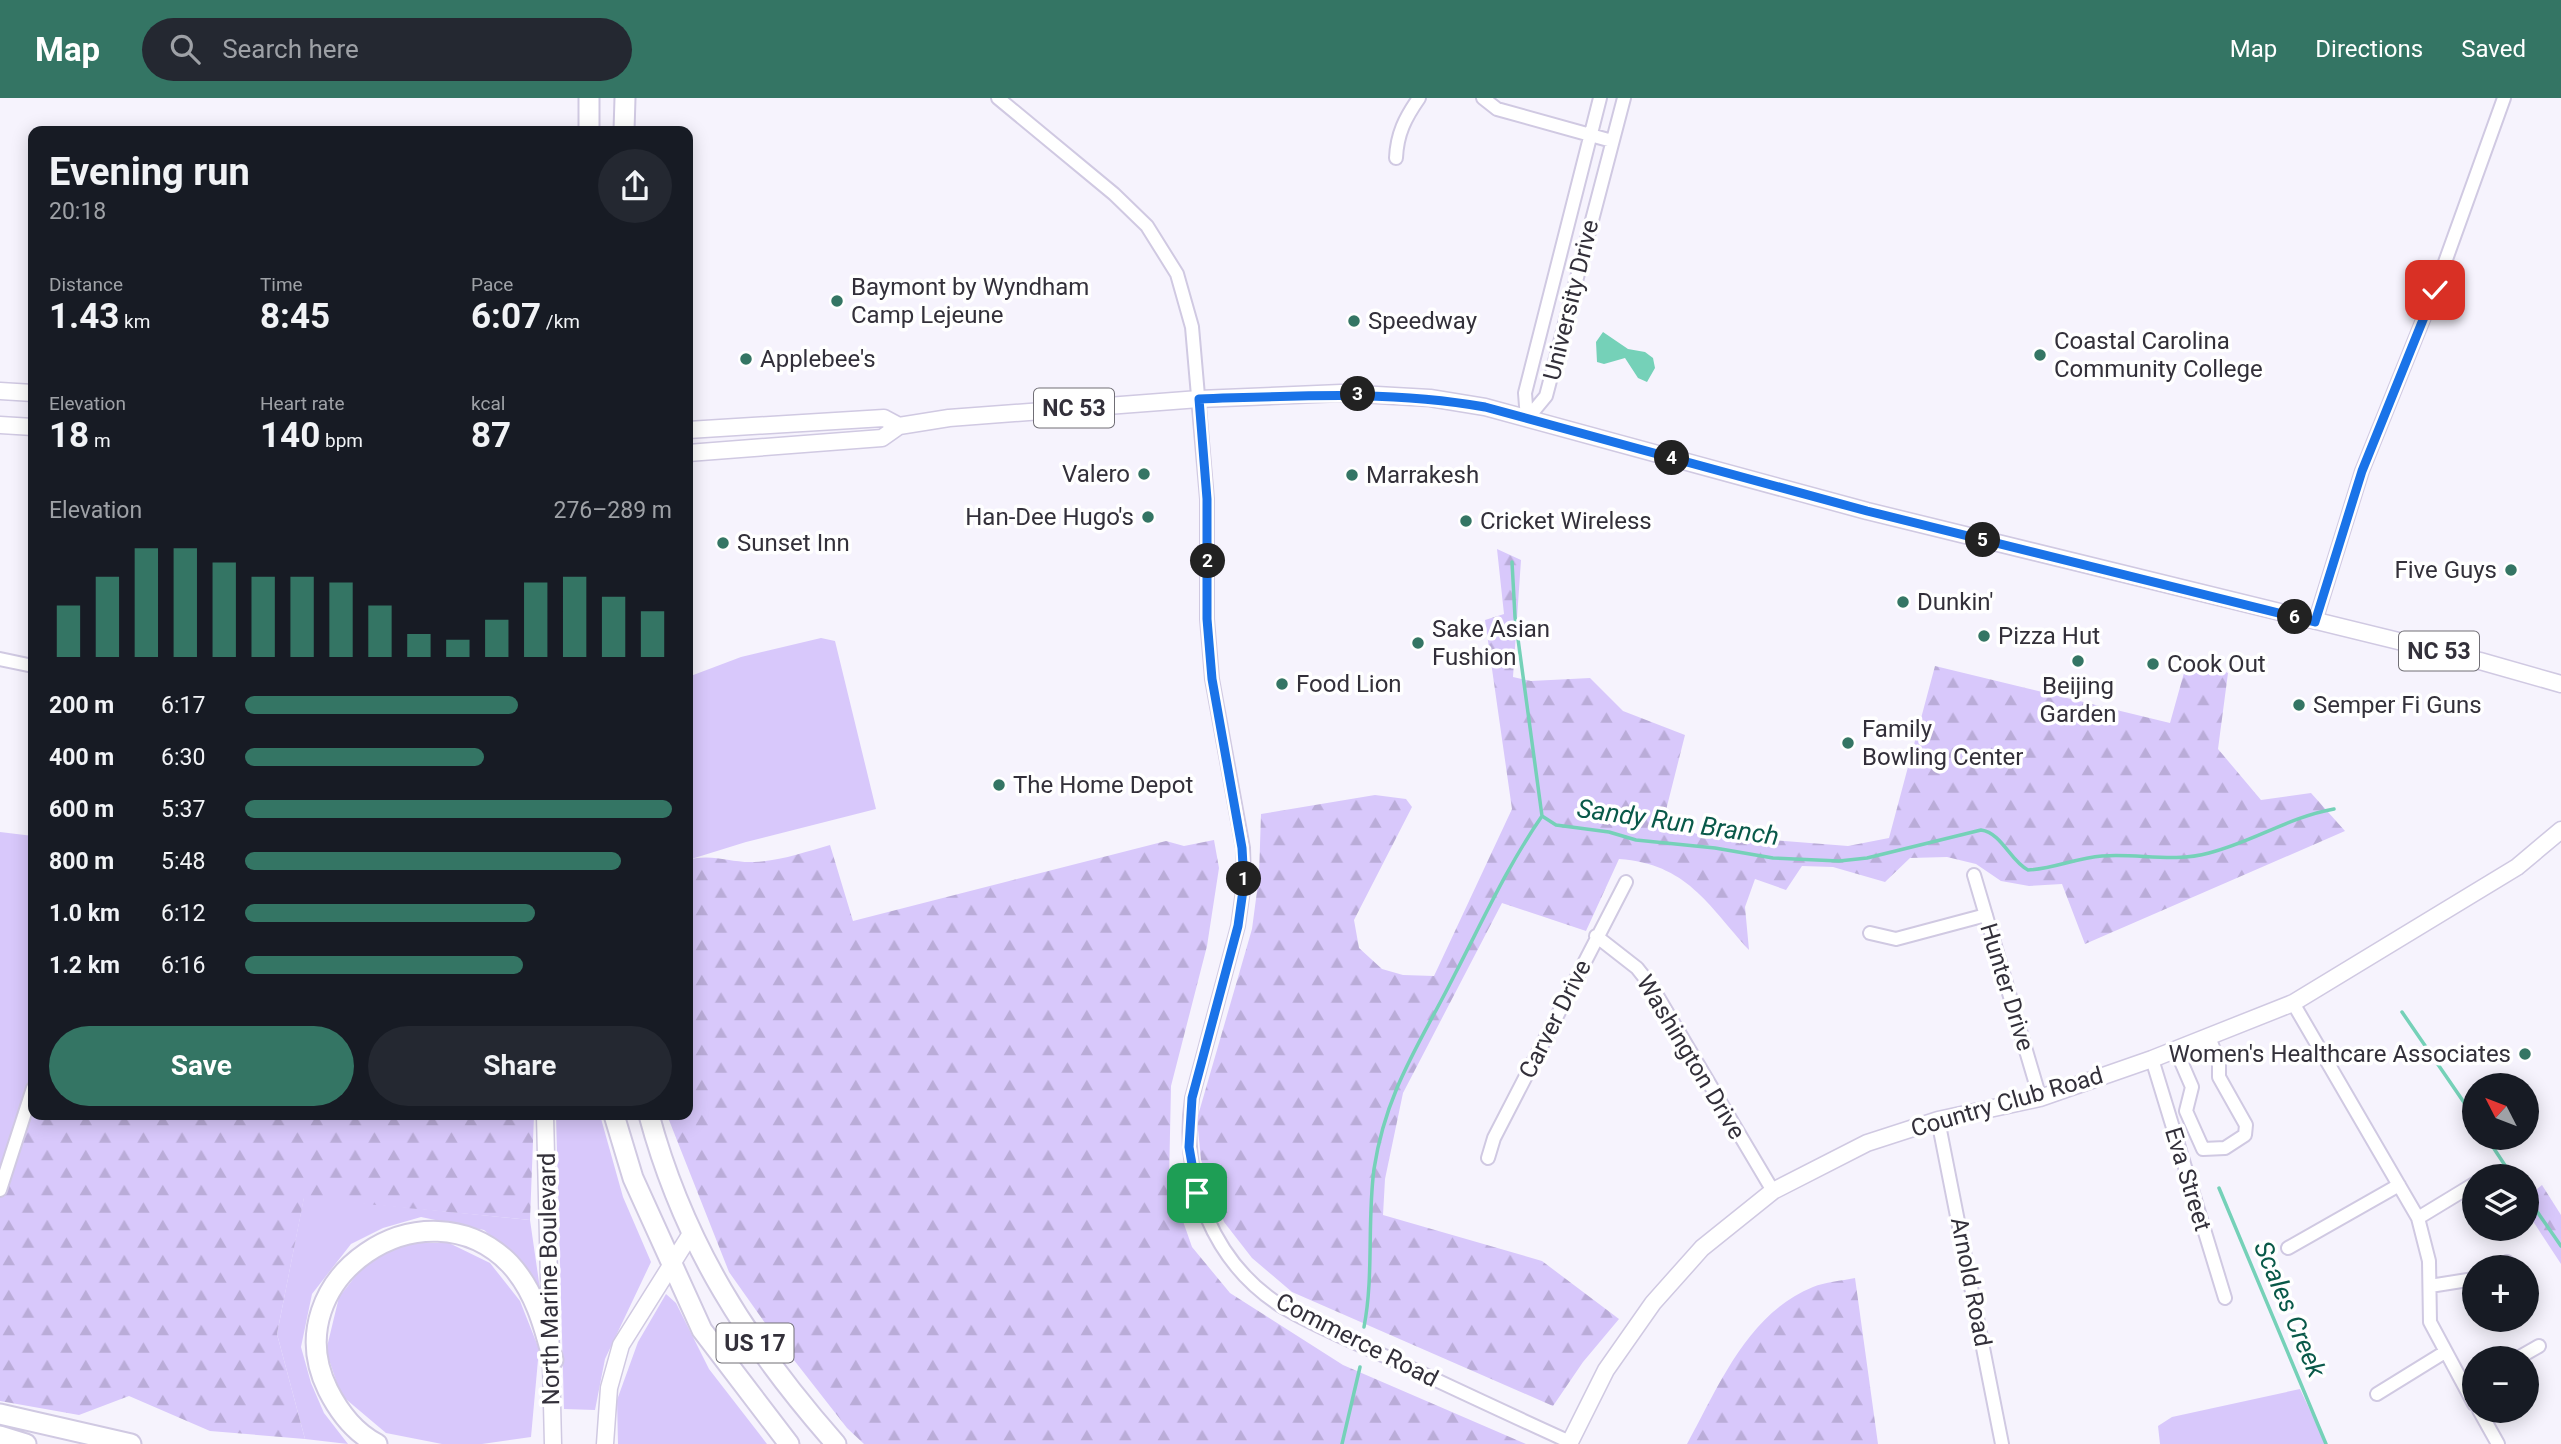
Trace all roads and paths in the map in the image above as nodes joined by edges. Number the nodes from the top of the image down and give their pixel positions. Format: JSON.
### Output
{"nodes":[{"id":1,"x":589,"y":98,"type":"edge"},
{"id":2,"x":625,"y":98,"type":"edge"},
{"id":3,"x":998,"y":98,"type":"edge"},
{"id":4,"x":1419,"y":98,"type":"edge"},
{"id":5,"x":1483,"y":98,"type":"edge"},
{"id":6,"x":1600,"y":98,"type":"edge"},
{"id":7,"x":1624,"y":98,"type":"edge"},
{"id":8,"x":2504,"y":98,"type":"edge"},
{"id":9,"x":589,"y":126,"type":"edge"},
{"id":10,"x":624,"y":126,"type":"edge"},
{"id":11,"x":1591,"y":136,"type":"junction"},
{"id":12,"x":1612,"y":141,"type":"junction"},
{"id":13,"x":1396,"y":159,"type":"dead end"},
{"id":14,"x":0,"y":391,"type":"edge"},
{"id":15,"x":28,"y":393,"type":"edge"},
{"id":16,"x":1199,"y":399,"type":"junction"},
{"id":17,"x":1527,"y":419,"type":"junction"},
{"id":18,"x":0,"y":425,"type":"edge"},
{"id":19,"x":899,"y":426,"type":"junction"},
{"id":20,"x":28,"y":427,"type":"edge"},
{"id":21,"x":693,"y":430,"type":"edge"},
{"id":22,"x":693,"y":453,"type":"edge"},
{"id":23,"x":2315,"y":622,"type":"junction"},
{"id":24,"x":0,"y":659,"type":"edge"},
{"id":25,"x":28,"y":665,"type":"edge"},
{"id":26,"x":2561,"y":684,"type":"edge"},
{"id":27,"x":2561,"y":830,"type":"edge"},
{"id":28,"x":1974,"y":875,"type":"dead end"},
{"id":29,"x":1626,"y":882,"type":"dead end"},
{"id":30,"x":1986,"y":915,"type":"junction"},
{"id":31,"x":1870,"y":933,"type":"dead end"},
{"id":32,"x":1596,"y":936,"type":"junction"},
{"id":33,"x":2294,"y":1003,"type":"junction"},
{"id":34,"x":2209,"y":1037,"type":"junction"},
{"id":35,"x":2176,"y":1050,"type":"junction"},
{"id":36,"x":2151,"y":1059,"type":"junction"},
{"id":37,"x":2040,"y":1098,"type":"junction"},
{"id":38,"x":28,"y":1103,"type":"edge"},
{"id":39,"x":545,"y":1120,"type":"edge"},
{"id":40,"x":616,"y":1120,"type":"edge"},
{"id":41,"x":651,"y":1120,"type":"edge"},
{"id":42,"x":1938,"y":1120,"type":"junction"},
{"id":43,"x":1488,"y":1158,"type":"dead end"},
{"id":44,"x":2399,"y":1185,"type":"junction"},
{"id":45,"x":0,"y":1190,"type":"edge"},
{"id":46,"x":1773,"y":1191,"type":"junction"},
{"id":47,"x":2462,"y":1191,"type":"edge"},
{"id":48,"x":2418,"y":1218,"type":"junction"},
{"id":49,"x":692,"y":1232,"type":"junction"},
{"id":50,"x":2288,"y":1248,"type":"dead end"},
{"id":51,"x":671,"y":1265,"type":"junction"},
{"id":52,"x":2462,"y":1281,"type":"edge"},
{"id":53,"x":2430,"y":1286,"type":"junction"},
{"id":54,"x":2225,"y":1298,"type":"dead end"},
{"id":55,"x":2445,"y":1352,"type":"junction"},
{"id":56,"x":553,"y":1360,"type":"junction"},
{"id":57,"x":2462,"y":1374,"type":"edge"},
{"id":58,"x":2377,"y":1394,"type":"dead end"},
{"id":59,"x":0,"y":1414,"type":"edge"},
{"id":60,"x":2486,"y":1423,"type":"edge"},
{"id":61,"x":0,"y":1436,"type":"edge"},
{"id":62,"x":1570,"y":1443,"type":"edge"},
{"id":63,"x":26,"y":1444,"type":"edge"},
{"id":64,"x":131,"y":1444,"type":"edge"},
{"id":65,"x":377,"y":1444,"type":"edge"},
{"id":66,"x":553,"y":1444,"type":"edge"},
{"id":67,"x":605,"y":1444,"type":"edge"},
{"id":68,"x":789,"y":1444,"type":"edge"},
{"id":69,"x":836,"y":1444,"type":"edge"},
{"id":70,"x":2002,"y":1444,"type":"edge"},
{"id":71,"x":2498,"y":1444,"type":"edge"}],
"edges":[{"from":1,"to":9,"type":"highway"},
{"from":2,"to":10,"type":"highway"},
{"from":3,"to":16,"type":"street","name":"Commerce Road"},
{"from":4,"to":13,"type":"street"},
{"from":5,"to":11,"type":"street"},
{"from":6,"to":11,"type":"street","name":"University Drive"},
{"from":7,"to":12,"type":"street","name":"University Drive"},
{"from":8,"to":23,"type":"street"},
{"from":11,"to":12,"type":"street"},
{"from":11,"to":17,"type":"street","name":"University Drive"},
{"from":12,"to":17,"type":"street","name":"University Drive"},
{"from":14,"to":15,"type":"main road"},
{"from":16,"to":17,"type":"main road","number":"NC 53"},
{"from":16,"to":19,"type":"main road","number":"NC 53"},
{"from":16,"to":62,"type":"street","name":"Commerce Road"},
{"from":17,"to":23,"type":"main road","number":"NC 53"},
{"from":18,"to":20,"type":"main road"},
{"from":19,"to":21,"type":"main road","number":"NC 53"},
{"from":19,"to":22,"type":"main road","number":"NC 53"},
{"from":23,"to":26,"type":"main road","number":"NC 53"},
{"from":24,"to":25,"type":"street"},
{"from":27,"to":33,"type":"main road","name":"Country Club Road"},
{"from":28,"to":30,"type":"street","name":"Hunter Drive"},
{"from":29,"to":32,"type":"street","name":"Carver Drive"},
{"from":30,"to":31,"type":"street"},
{"from":30,"to":37,"type":"street","name":"Hunter Drive"},
{"from":32,"to":43,"type":"street","name":"Carver Drive"},
{"from":32,"to":46,"type":"street","name":"Washington Drive"},
{"from":33,"to":34,"type":"main road","name":"Country Club Road"},
{"from":33,"to":44,"type":"street"},
{"from":34,"to":35,"type":"main road","name":"Country Club Road"},
{"from":34,"to":35,"type":"street"},
{"from":35,"to":36,"type":"main road","name":"Country Club Road"},
{"from":36,"to":37,"type":"main road","name":"Country Club Road"},
{"from":36,"to":54,"type":"street","name":"Eva Street"},
{"from":37,"to":42,"type":"main road","name":"Country Club Road"},
{"from":38,"to":45,"type":"street"},
{"from":39,"to":56,"type":"main road","name":"North Marine Boulevard"},
{"from":40,"to":51,"type":"highway","number":"US 17"},
{"from":41,"to":49,"type":"highway","number":"US 17"},
{"from":42,"to":46,"type":"main road","name":"Country Club Road"},
{"from":42,"to":70,"type":"street","name":"Arnold Road"},
{"from":44,"to":48,"type":"street"},
{"from":44,"to":50,"type":"street"},
{"from":46,"to":62,"type":"main road","name":"Country Club Road"},
{"from":47,"to":48,"type":"street"},
{"from":48,"to":53,"type":"street"},
{"from":49,"to":51,"type":"main road"},
{"from":49,"to":69,"type":"highway","number":"US 17"},
{"from":51,"to":67,"type":"main road"},
{"from":51,"to":68,"type":"highway","number":"US 17"},
{"from":52,"to":53,"type":"street"},
{"from":53,"to":55,"type":"street"},
{"from":55,"to":57,"type":"street"},
{"from":55,"to":58,"type":"street"},
{"from":56,"to":65,"type":"highway"},
{"from":56,"to":66,"type":"main road","name":"North Marine Boulevard"},
{"from":59,"to":64,"type":"highway"},
{"from":60,"to":71,"type":"street"},
{"from":61,"to":63,"type":"highway"}]}
